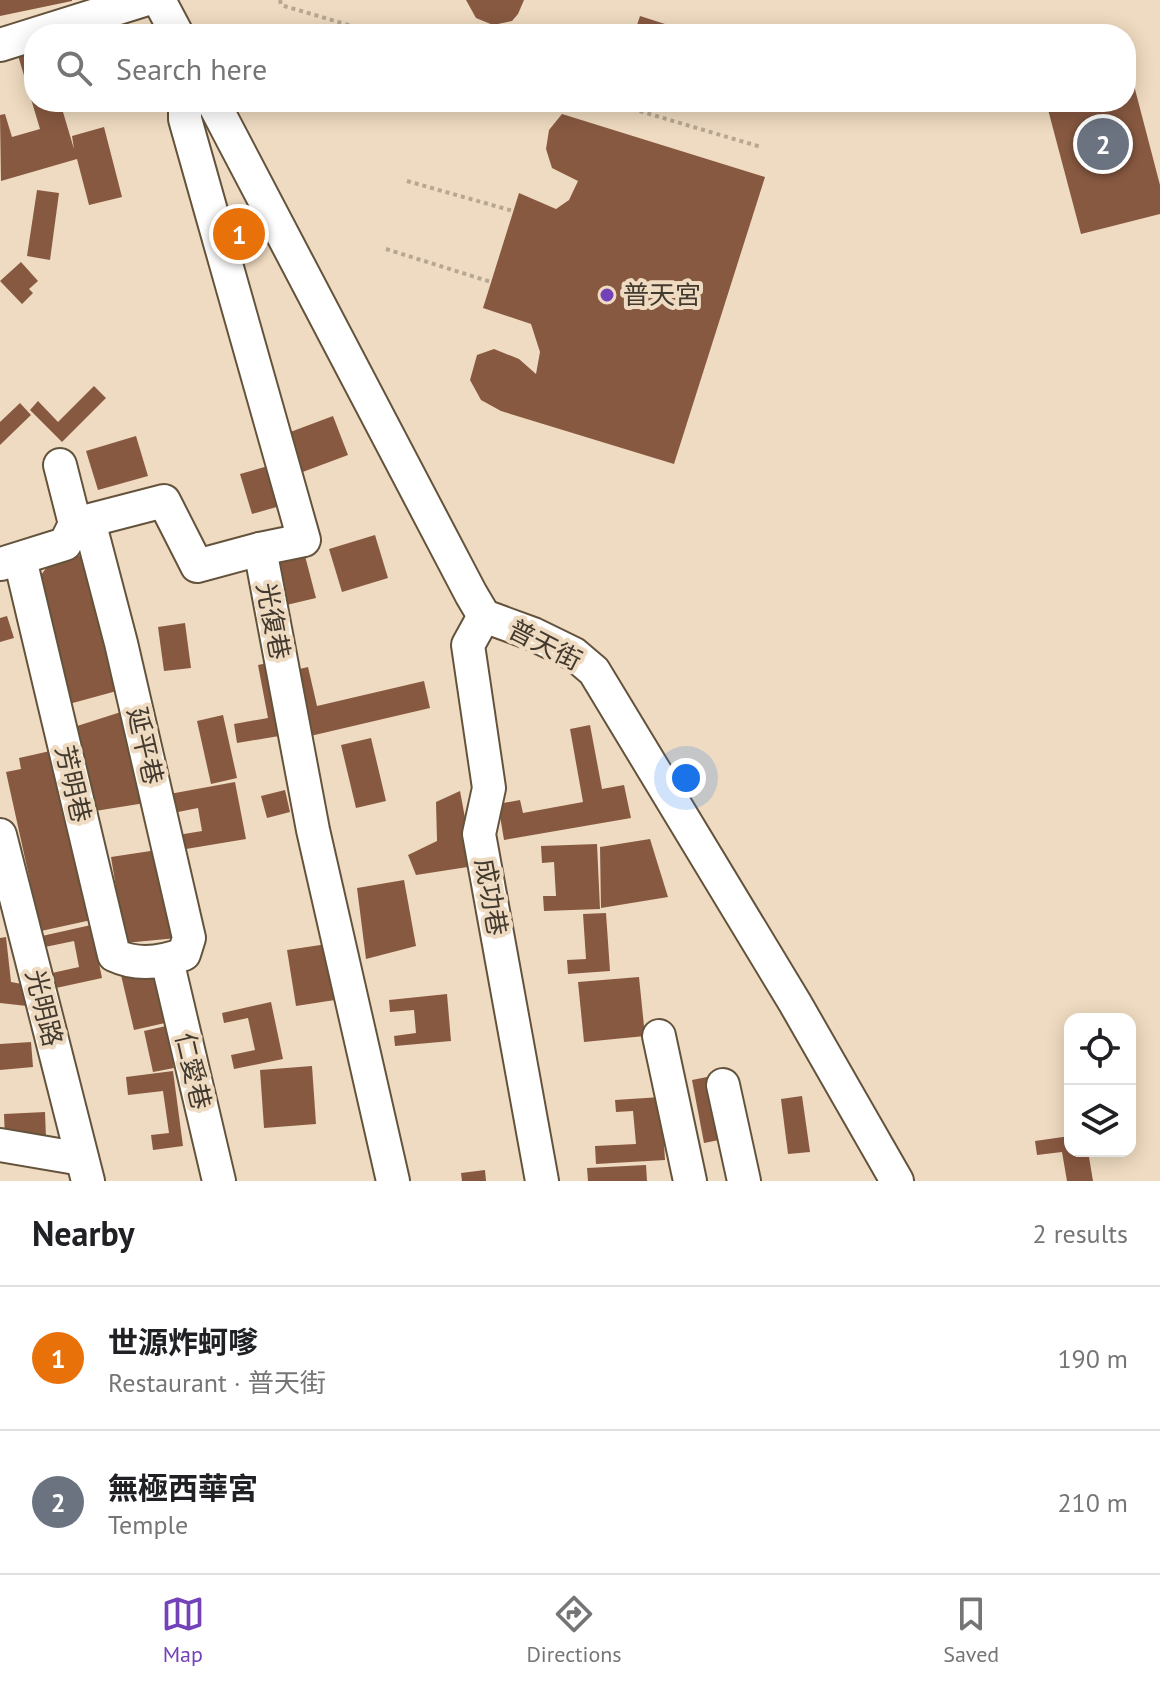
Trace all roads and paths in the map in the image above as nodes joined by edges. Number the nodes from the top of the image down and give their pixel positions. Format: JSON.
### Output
{"nodes":[{"id":1,"x":144,"y":0,"type":"edge"},
{"id":2,"x":159,"y":0,"type":"edge"},
{"id":3,"x":280,"y":0,"type":"edge"},
{"id":4,"x":67,"y":24,"type":"edge"},
{"id":5,"x":172,"y":24,"type":"edge"},
{"id":6,"x":345,"y":24,"type":"edge"},
{"id":7,"x":24,"y":38,"type":"edge"},
{"id":8,"x":0,"y":45,"type":"edge"},
{"id":9,"x":185,"y":112,"type":"edge"},
{"id":10,"x":218,"y":112,"type":"edge"},
{"id":11,"x":643,"y":112,"type":"edge"},
{"id":12,"x":761,"y":147,"type":"dead end"},
{"id":13,"x":407,"y":181,"type":"dead end"},
{"id":14,"x":513,"y":211,"type":"dead end"},
{"id":15,"x":386,"y":249,"type":"dead end"},
{"id":16,"x":491,"y":282,"type":"dead end"},
{"id":17,"x":60,"y":465,"type":"dead end"},
{"id":18,"x":82,"y":522,"type":"junction"},
{"id":19,"x":260,"y":549,"type":"junction"},
{"id":20,"x":10,"y":561,"type":"edge"},
{"id":21,"x":484,"y":616,"type":"junction"},
{"id":22,"x":0,"y":835,"type":"edge"},
{"id":23,"x":5,"y":876,"type":"edge"},
{"id":24,"x":167,"y":960,"type":"junction"},
{"id":25,"x":659,"y":1036,"type":"dead end"},
{"id":26,"x":723,"y":1085,"type":"dead end"},
{"id":27,"x":0,"y":1145,"type":"edge"},
{"id":28,"x":85,"y":1170,"type":"edge"},
{"id":29,"x":219,"y":1181,"type":"edge"},
{"id":30,"x":393,"y":1181,"type":"edge"},
{"id":31,"x":542,"y":1181,"type":"edge"},
{"id":32,"x":690,"y":1181,"type":"edge"},
{"id":33,"x":744,"y":1181,"type":"edge"},
{"id":34,"x":897,"y":1181,"type":"edge"}],
"edges":[{"from":1,"to":4,"type":"street"},
{"from":2,"to":5,"type":"street"},
{"from":3,"to":6,"type":"path"},
{"from":7,"to":8,"type":"street"},
{"from":9,"to":19,"type":"street","name":"光復巷"},
{"from":10,"to":21,"type":"street","name":"普天街"},
{"from":11,"to":12,"type":"path"},
{"from":13,"to":14,"type":"path"},
{"from":15,"to":16,"type":"path"},
{"from":17,"to":18,"type":"street"},
{"from":18,"to":19,"type":"street"},
{"from":18,"to":20,"type":"street"},
{"from":18,"to":24,"type":"street","name":"延平巷"},
{"from":19,"to":30,"type":"street","name":"光復巷"},
{"from":20,"to":24,"type":"street","name":"芳明巷"},
{"from":21,"to":31,"type":"street","name":"成功巷"},
{"from":21,"to":34,"type":"street","name":"普天街"},
{"from":22,"to":23,"type":"street","name":"光明路"},
{"from":23,"to":28,"type":"street","name":"光明路"},
{"from":24,"to":29,"type":"street","name":"仁愛巷"},
{"from":25,"to":32,"type":"street"},
{"from":26,"to":33,"type":"street"},
{"from":27,"to":28,"type":"street"}]}
